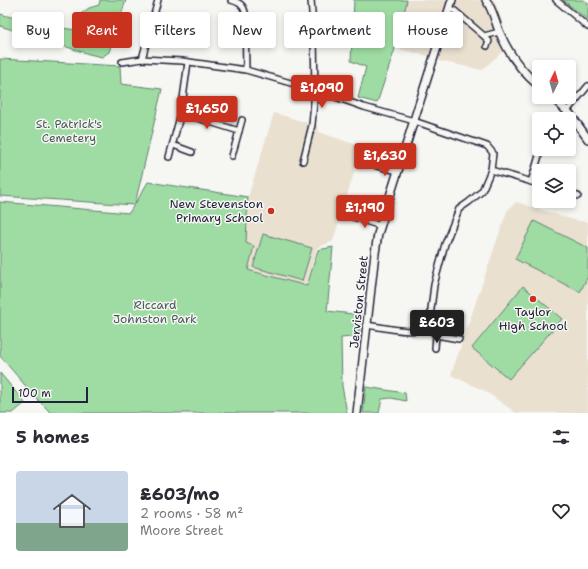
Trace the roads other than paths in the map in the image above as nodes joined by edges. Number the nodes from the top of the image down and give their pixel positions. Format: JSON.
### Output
{"nodes":[{"id":1,"x":158,"y":0,"type":"edge"},
{"id":2,"x":230,"y":0,"type":"edge"},
{"id":3,"x":311,"y":0,"type":"edge"},
{"id":4,"x":452,"y":0,"type":"edge"},
{"id":5,"x":486,"y":0,"type":"edge"},
{"id":6,"x":556,"y":0,"type":"edge"},
{"id":7,"x":450,"y":8,"type":"junction"},
{"id":8,"x":588,"y":27,"type":"edge"},
{"id":9,"x":499,"y":32,"type":"junction"},
{"id":10,"x":484,"y":36,"type":"junction"},
{"id":11,"x":487,"y":46,"type":"dead end"},
{"id":12,"x":142,"y":59,"type":"junction"},
{"id":13,"x":122,"y":62,"type":"dead end"},
{"id":14,"x":188,"y":62,"type":"junction"},
{"id":15,"x":246,"y":70,"type":"junction"},
{"id":16,"x":532,"y":79,"type":"edge"},
{"id":17,"x":588,"y":86,"type":"edge"},
{"id":18,"x":315,"y":90,"type":"junction"},
{"id":19,"x":560,"y":104,"type":"edge"},
{"id":20,"x":567,"y":110,"type":"junction"},
{"id":21,"x":181,"y":113,"type":"junction"},
{"id":22,"x":242,"y":120,"type":"dead end"},
{"id":23,"x":414,"y":121,"type":"junction"},
{"id":24,"x":239,"y":131,"type":"junction"},
{"id":25,"x":588,"y":138,"type":"edge"},
{"id":26,"x":173,"y":144,"type":"junction"},
{"id":27,"x":192,"y":152,"type":"dead end"},
{"id":28,"x":232,"y":156,"type":"dead end"},
{"id":29,"x":539,"y":156,"type":"edge"},
{"id":30,"x":169,"y":157,"type":"dead end"},
{"id":31,"x":303,"y":161,"type":"dead end"},
{"id":32,"x":377,"y":166,"type":"dead end"},
{"id":33,"x":491,"y":170,"type":"junction"},
{"id":34,"x":398,"y":172,"type":"junction"},
{"id":35,"x":531,"y":182,"type":"joint"},
{"id":36,"x":353,"y":216,"type":"dead end"},
{"id":37,"x":381,"y":226,"type":"junction"},
{"id":38,"x":367,"y":325,"type":"junction"},
{"id":39,"x":428,"y":327,"type":"junction"},
{"id":40,"x":436,"y":335,"type":"junction"},
{"id":41,"x":459,"y":339,"type":"dead end"},
{"id":42,"x":435,"y":348,"type":"dead end"},
{"id":43,"x":357,"y":413,"type":"edge"}],
"edges":[{"from":1,"to":12,"type":"street"},
{"from":2,"to":15,"type":"street"},
{"from":3,"to":18,"type":"street"},
{"from":4,"to":7,"type":"main road","name":"Jerviston Street"},
{"from":5,"to":9,"type":"main road"},
{"from":6,"to":8,"type":"street"},
{"from":7,"to":10,"type":"street"},
{"from":7,"to":23,"type":"main road","name":"Jerviston Street"},
{"from":9,"to":10,"type":"street"},
{"from":9,"to":16,"type":"main road"},
{"from":10,"to":11,"type":"street"},
{"from":12,"to":13,"type":"street"},
{"from":12,"to":14,"type":"street"},
{"from":14,"to":15,"type":"street"},
{"from":14,"to":21,"type":"street"},
{"from":15,"to":18,"type":"street"},
{"from":17,"to":20,"type":"street"},
{"from":18,"to":23,"type":"street"},
{"from":18,"to":31,"type":"street"},
{"from":19,"to":20,"type":"main road"},
{"from":20,"to":25,"type":"main road"},
{"from":21,"to":24,"type":"street"},
{"from":21,"to":26,"type":"street"},
{"from":22,"to":24,"type":"street"},
{"from":23,"to":33,"type":"street"},
{"from":23,"to":34,"type":"main road","name":"Jerviston Street"},
{"from":24,"to":28,"type":"street"},
{"from":26,"to":27,"type":"street"},
{"from":26,"to":30,"type":"street"},
{"from":29,"to":35,"type":"street"},
{"from":32,"to":34,"type":"street"},
{"from":33,"to":35,"type":"street"},
{"from":33,"to":39,"type":"street"},
{"from":34,"to":37,"type":"main road","name":"Jerviston Street"},
{"from":36,"to":37,"type":"street"},
{"from":37,"to":38,"type":"main road","name":"Jerviston Street"},
{"from":38,"to":39,"type":"street"},
{"from":38,"to":43,"type":"main road","name":"Jerviston Street"},
{"from":39,"to":40,"type":"street"},
{"from":40,"to":41,"type":"street"},
{"from":40,"to":42,"type":"street"}]}
